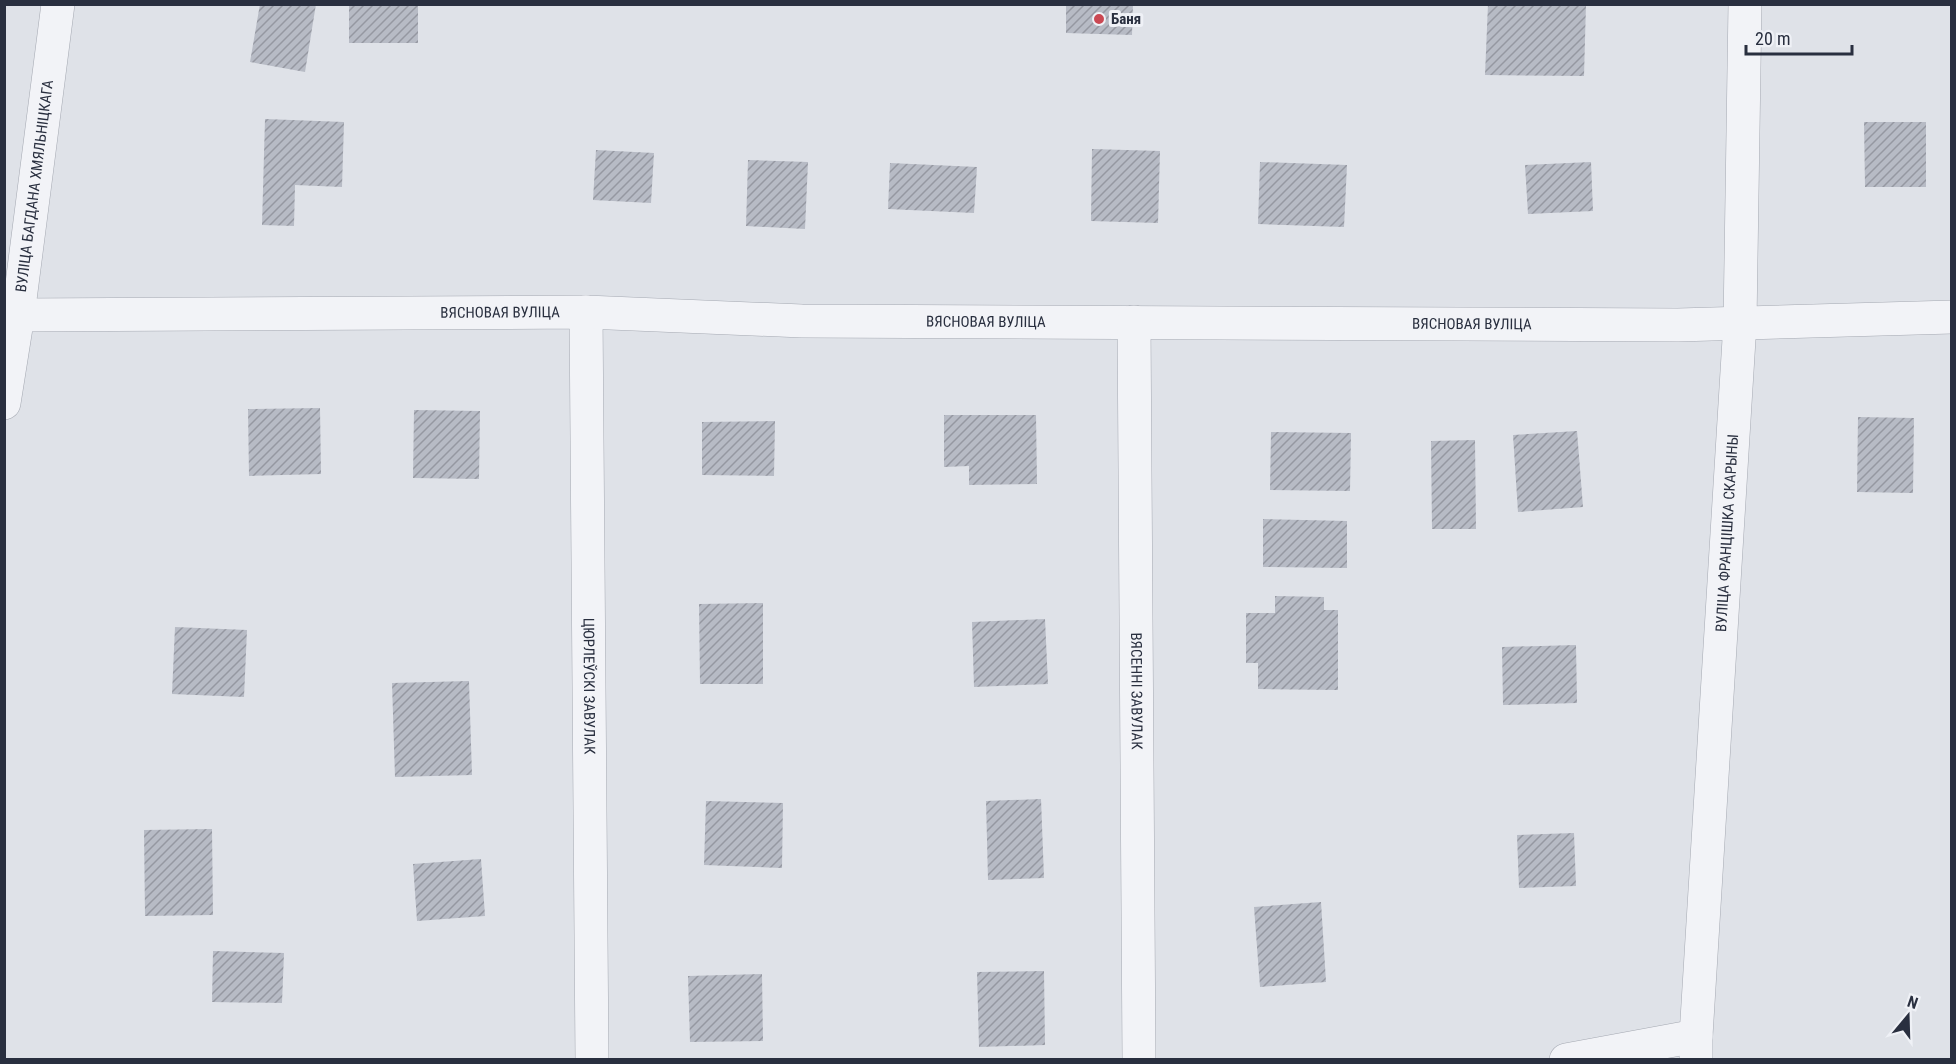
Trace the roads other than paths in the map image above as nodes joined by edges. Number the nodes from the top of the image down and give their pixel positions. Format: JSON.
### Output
{"nodes":[{"id":1,"x":58,"y":4,"type":"edge"},
{"id":2,"x":1745,"y":4,"type":"edge"},
{"id":3,"x":586,"y":312,"type":"junction"},
{"id":4,"x":18,"y":315,"type":"junction"},
{"id":5,"x":1952,"y":316,"type":"edge"},
{"id":6,"x":1134,"y":322,"type":"junction"},
{"id":7,"x":1740,"y":323,"type":"junction"},
{"id":8,"x":4,"y":403,"type":"edge"},
{"id":9,"x":1696,"y":1048,"type":"edge"},
{"id":10,"x":592,"y":1059,"type":"edge"},
{"id":11,"x":1139,"y":1059,"type":"edge"},
{"id":12,"x":1566,"y":1059,"type":"edge"}],
"edges":[{"from":1,"to":4,"type":"street","name":"ВУЛІЦА БАГДАНА ХМЯЛЬНІЦКАГА"},
{"from":2,"to":7,"type":"street","name":"ВУЛІЦА ФРАНЦІШКА СКАРЫНЫ"},
{"from":3,"to":4,"type":"street","name":"ВЯСНОВАЯ ВУЛІЦА"},
{"from":3,"to":6,"type":"street","name":"ВЯСНОВАЯ ВУЛІЦА"},
{"from":3,"to":10,"type":"street","name":"ЦЮРЛЕЎСКІ ЗАВУЛАК"},
{"from":4,"to":8,"type":"street","name":"ВУЛІЦА БАГДАНА ХМЯЛЬНІЦКАГА"},
{"from":5,"to":7,"type":"street","name":"ВЯСНОВАЯ ВУЛІЦА"},
{"from":6,"to":7,"type":"street","name":"ВЯСНОВАЯ ВУЛІЦА"},
{"from":6,"to":11,"type":"street","name":"ВЯСЕННІ ЗАВУЛАК"},
{"from":7,"to":9,"type":"street","name":"ВУЛІЦА ФРАНЦІШКА СКАРЫНЫ"},
{"from":9,"to":12,"type":"street"}]}
